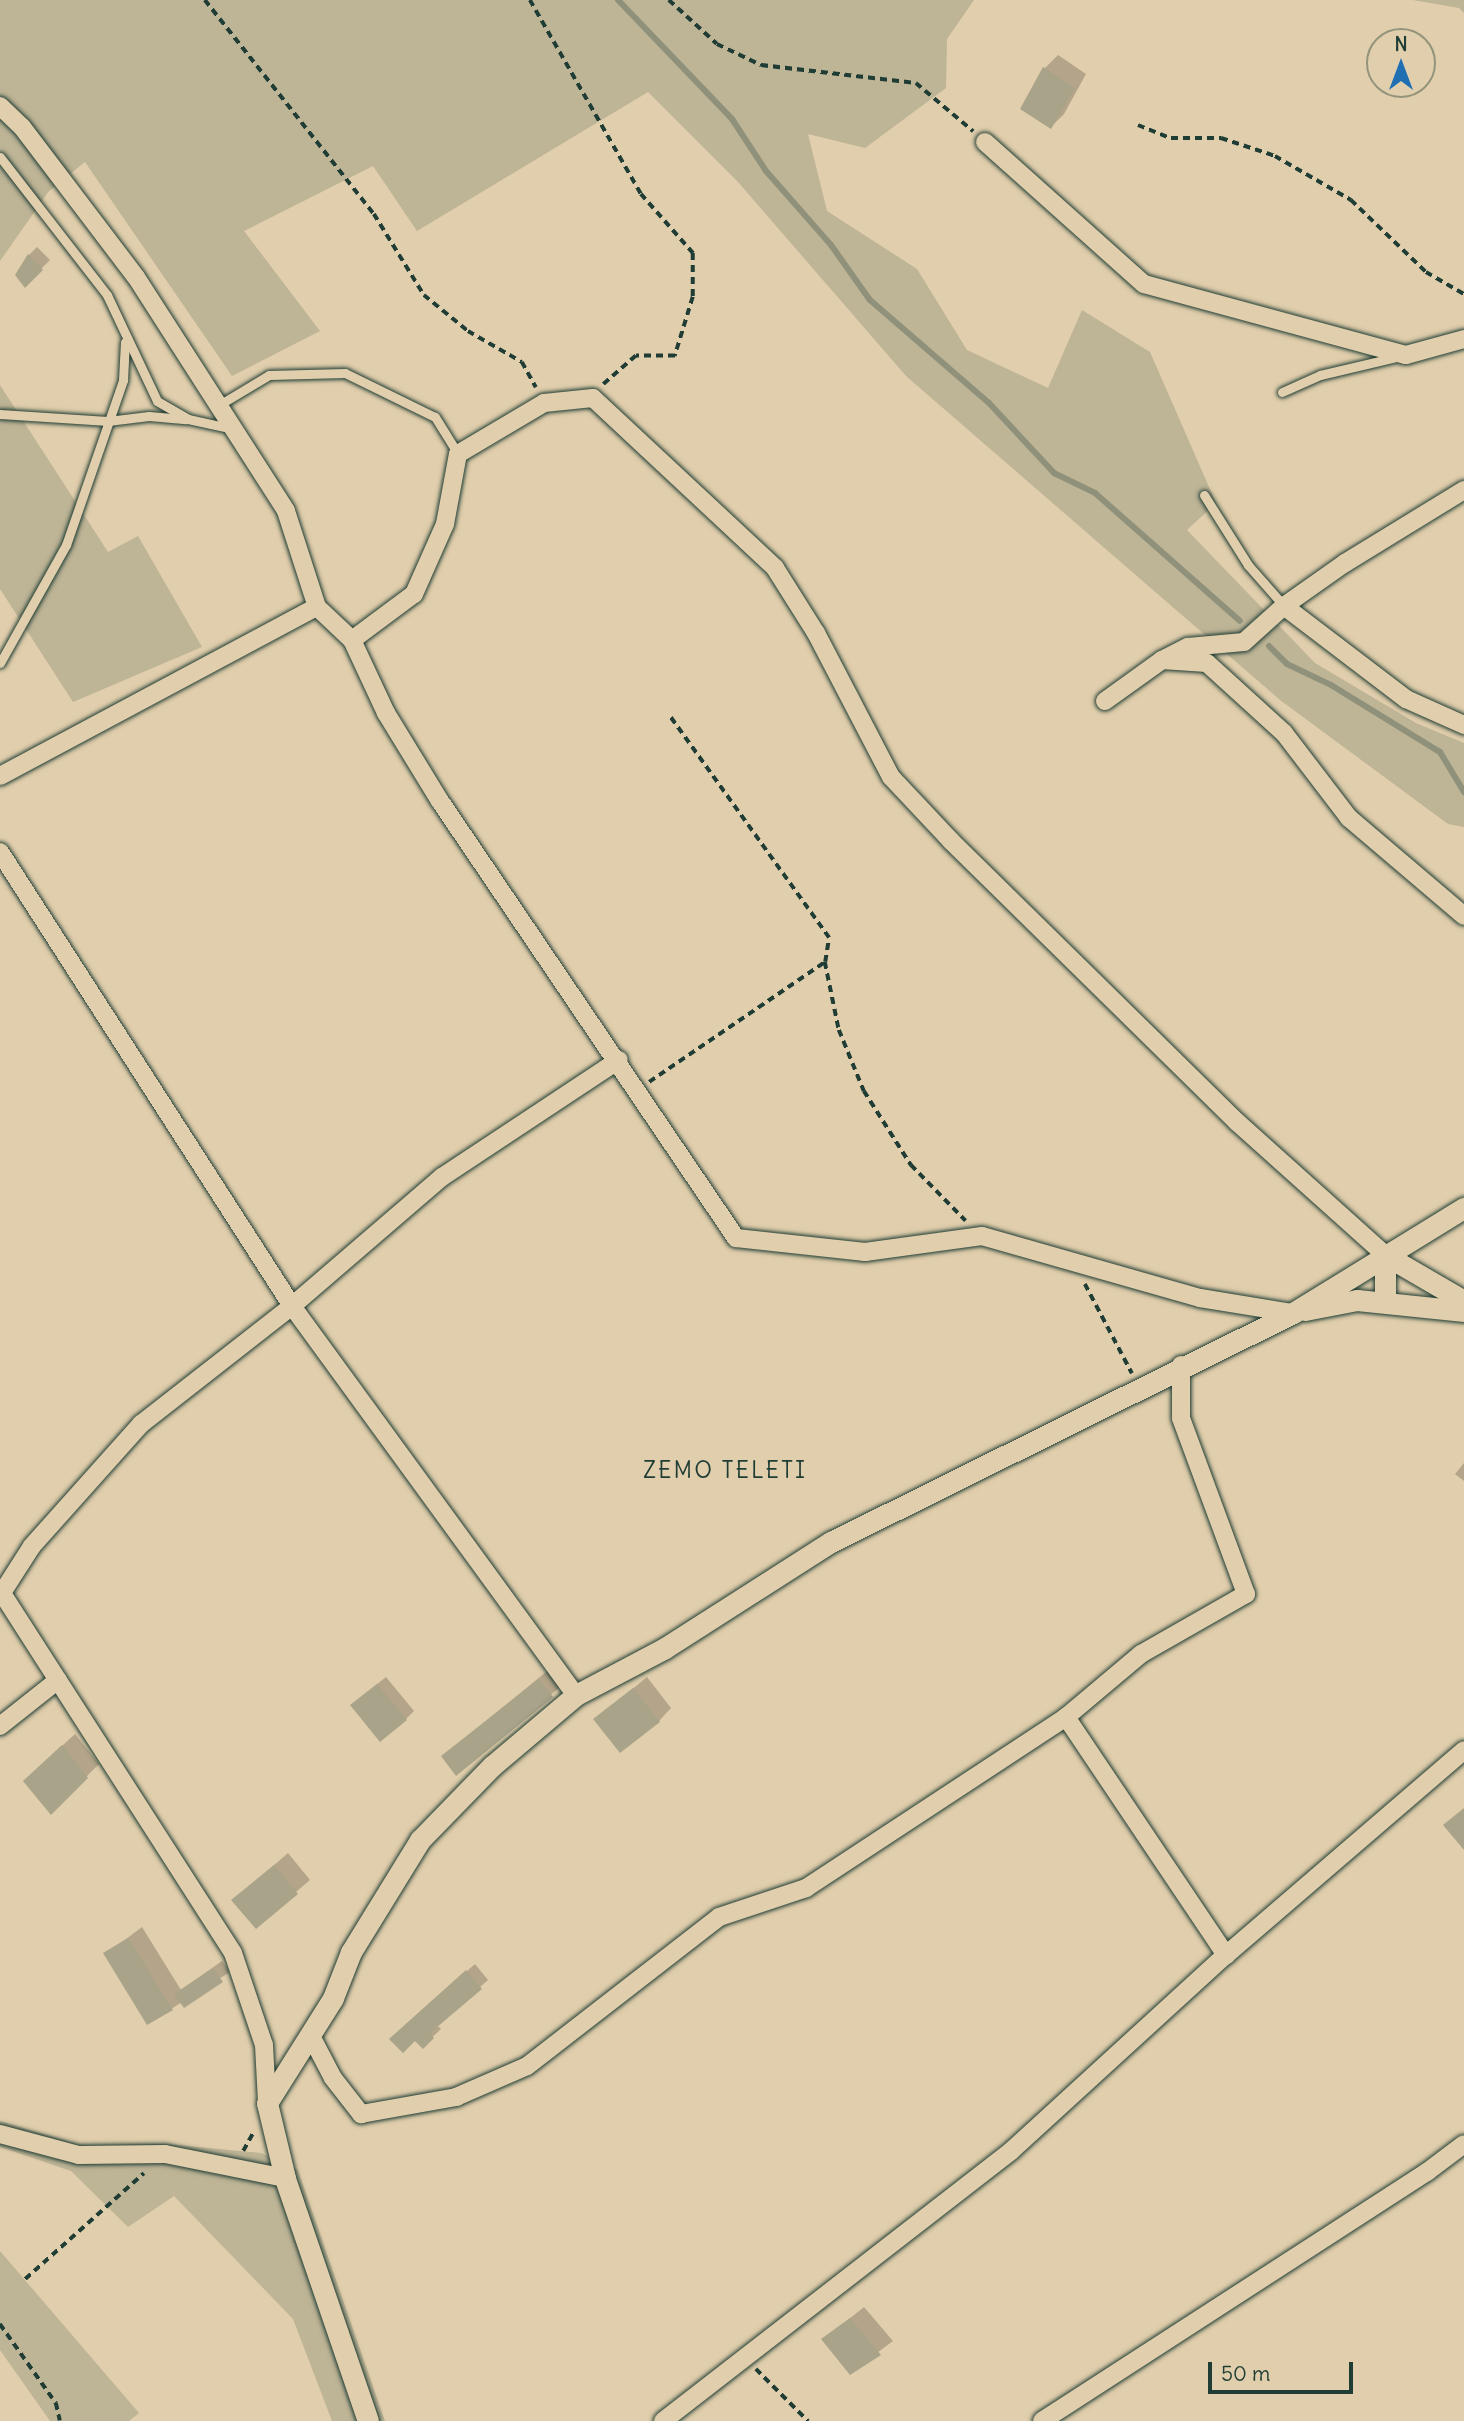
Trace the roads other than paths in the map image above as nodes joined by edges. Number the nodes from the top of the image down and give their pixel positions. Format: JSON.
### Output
{"nodes":[{"id":1,"x":0,"y":106,"type":"edge"},
{"id":2,"x":985,"y":142,"type":"road end"},
{"id":3,"x":0,"y":157,"type":"edge"},
{"id":4,"x":1464,"y":339,"type":"edge"},
{"id":5,"x":125,"y":341,"type":"junction"},
{"id":6,"x":1406,"y":355,"type":"junction"},
{"id":7,"x":1282,"y":392,"type":"dead end"},
{"id":8,"x":219,"y":405,"type":"junction"},
{"id":9,"x":0,"y":414,"type":"edge"},
{"id":10,"x":188,"y":419,"type":"junction"},
{"id":11,"x":108,"y":421,"type":"junction"},
{"id":12,"x":234,"y":429,"type":"junction"},
{"id":13,"x":458,"y":454,"type":"junction"},
{"id":14,"x":1464,"y":490,"type":"edge"},
{"id":15,"x":1204,"y":495,"type":"dead end"},
{"id":16,"x":1284,"y":606,"type":"junction"},
{"id":17,"x":317,"y":607,"type":"junction"},
{"id":18,"x":352,"y":640,"type":"junction"},
{"id":19,"x":1162,"y":660,"type":"junction"},
{"id":20,"x":0,"y":663,"type":"edge"},
{"id":21,"x":1105,"y":701,"type":"dead end"},
{"id":22,"x":1464,"y":725,"type":"edge"},
{"id":23,"x":0,"y":776,"type":"edge"},
{"id":24,"x":0,"y":852,"type":"edge"},
{"id":25,"x":1464,"y":916,"type":"edge"},
{"id":26,"x":620,"y":1060,"type":"junction"},
{"id":27,"x":1464,"y":1208,"type":"edge"},
{"id":28,"x":1385,"y":1255,"type":"junction"},
{"id":29,"x":1385,"y":1301,"type":"junction"},
{"id":30,"x":1464,"y":1301,"type":"edge"},
{"id":31,"x":292,"y":1306,"type":"junction"},
{"id":32,"x":1464,"y":1311,"type":"edge"},
{"id":33,"x":1293,"y":1313,"type":"junction"},
{"id":34,"x":1181,"y":1365,"type":"junction"},
{"id":35,"x":1,"y":1593,"type":"edge"},
{"id":36,"x":58,"y":1680,"type":"junction"},
{"id":37,"x":576,"y":1695,"type":"junction"},
{"id":38,"x":1066,"y":1717,"type":"junction"},
{"id":39,"x":0,"y":1726,"type":"edge"},
{"id":40,"x":1464,"y":1750,"type":"edge"},
{"id":41,"x":1226,"y":1955,"type":"junction"},
{"id":42,"x":310,"y":2036,"type":"junction"},
{"id":43,"x":267,"y":2103,"type":"junction"},
{"id":44,"x":0,"y":2134,"type":"edge"},
{"id":45,"x":1464,"y":2144,"type":"edge"},
{"id":46,"x":285,"y":2178,"type":"junction"},
{"id":47,"x":368,"y":2421,"type":"edge"},
{"id":48,"x":663,"y":2421,"type":"edge"},
{"id":49,"x":1042,"y":2421,"type":"edge"}],
"edges":[{"from":1,"to":8,"type":"street"},
{"from":2,"to":6,"type":"street"},
{"from":3,"to":5,"type":"lane"},
{"from":4,"to":6,"type":"street"},
{"from":5,"to":10,"type":"lane"},
{"from":5,"to":11,"type":"lane"},
{"from":6,"to":7,"type":"lane"},
{"from":8,"to":12,"type":"street"},
{"from":8,"to":13,"type":"lane"},
{"from":9,"to":11,"type":"lane"},
{"from":10,"to":11,"type":"lane"},
{"from":10,"to":12,"type":"lane"},
{"from":11,"to":20,"type":"lane"},
{"from":12,"to":17,"type":"street"},
{"from":13,"to":18,"type":"street"},
{"from":13,"to":28,"type":"street"},
{"from":14,"to":16,"type":"street"},
{"from":15,"to":16,"type":"lane"},
{"from":16,"to":19,"type":"street"},
{"from":16,"to":22,"type":"street"},
{"from":17,"to":18,"type":"street"},
{"from":17,"to":23,"type":"street"},
{"from":18,"to":26,"type":"street"},
{"from":19,"to":21,"type":"street"},
{"from":19,"to":25,"type":"street"},
{"from":24,"to":31,"type":"street"},
{"from":26,"to":31,"type":"street"},
{"from":26,"to":33,"type":"street"},
{"from":27,"to":28,"type":"street"},
{"from":28,"to":29,"type":"street"},
{"from":28,"to":30,"type":"street"},
{"from":28,"to":33,"type":"street"},
{"from":29,"to":32,"type":"street"},
{"from":29,"to":33,"type":"street"},
{"from":31,"to":35,"type":"street"},
{"from":31,"to":37,"type":"street"},
{"from":33,"to":34,"type":"street"},
{"from":34,"to":37,"type":"street"},
{"from":34,"to":38,"type":"street"},
{"from":35,"to":36,"type":"street"},
{"from":36,"to":39,"type":"street"},
{"from":36,"to":43,"type":"street"},
{"from":37,"to":42,"type":"street"},
{"from":38,"to":41,"type":"street"},
{"from":38,"to":42,"type":"street"},
{"from":40,"to":41,"type":"street"},
{"from":41,"to":48,"type":"street"},
{"from":42,"to":43,"type":"street"},
{"from":43,"to":46,"type":"street"},
{"from":44,"to":46,"type":"street"},
{"from":45,"to":49,"type":"street"},
{"from":46,"to":47,"type":"street"}]}
